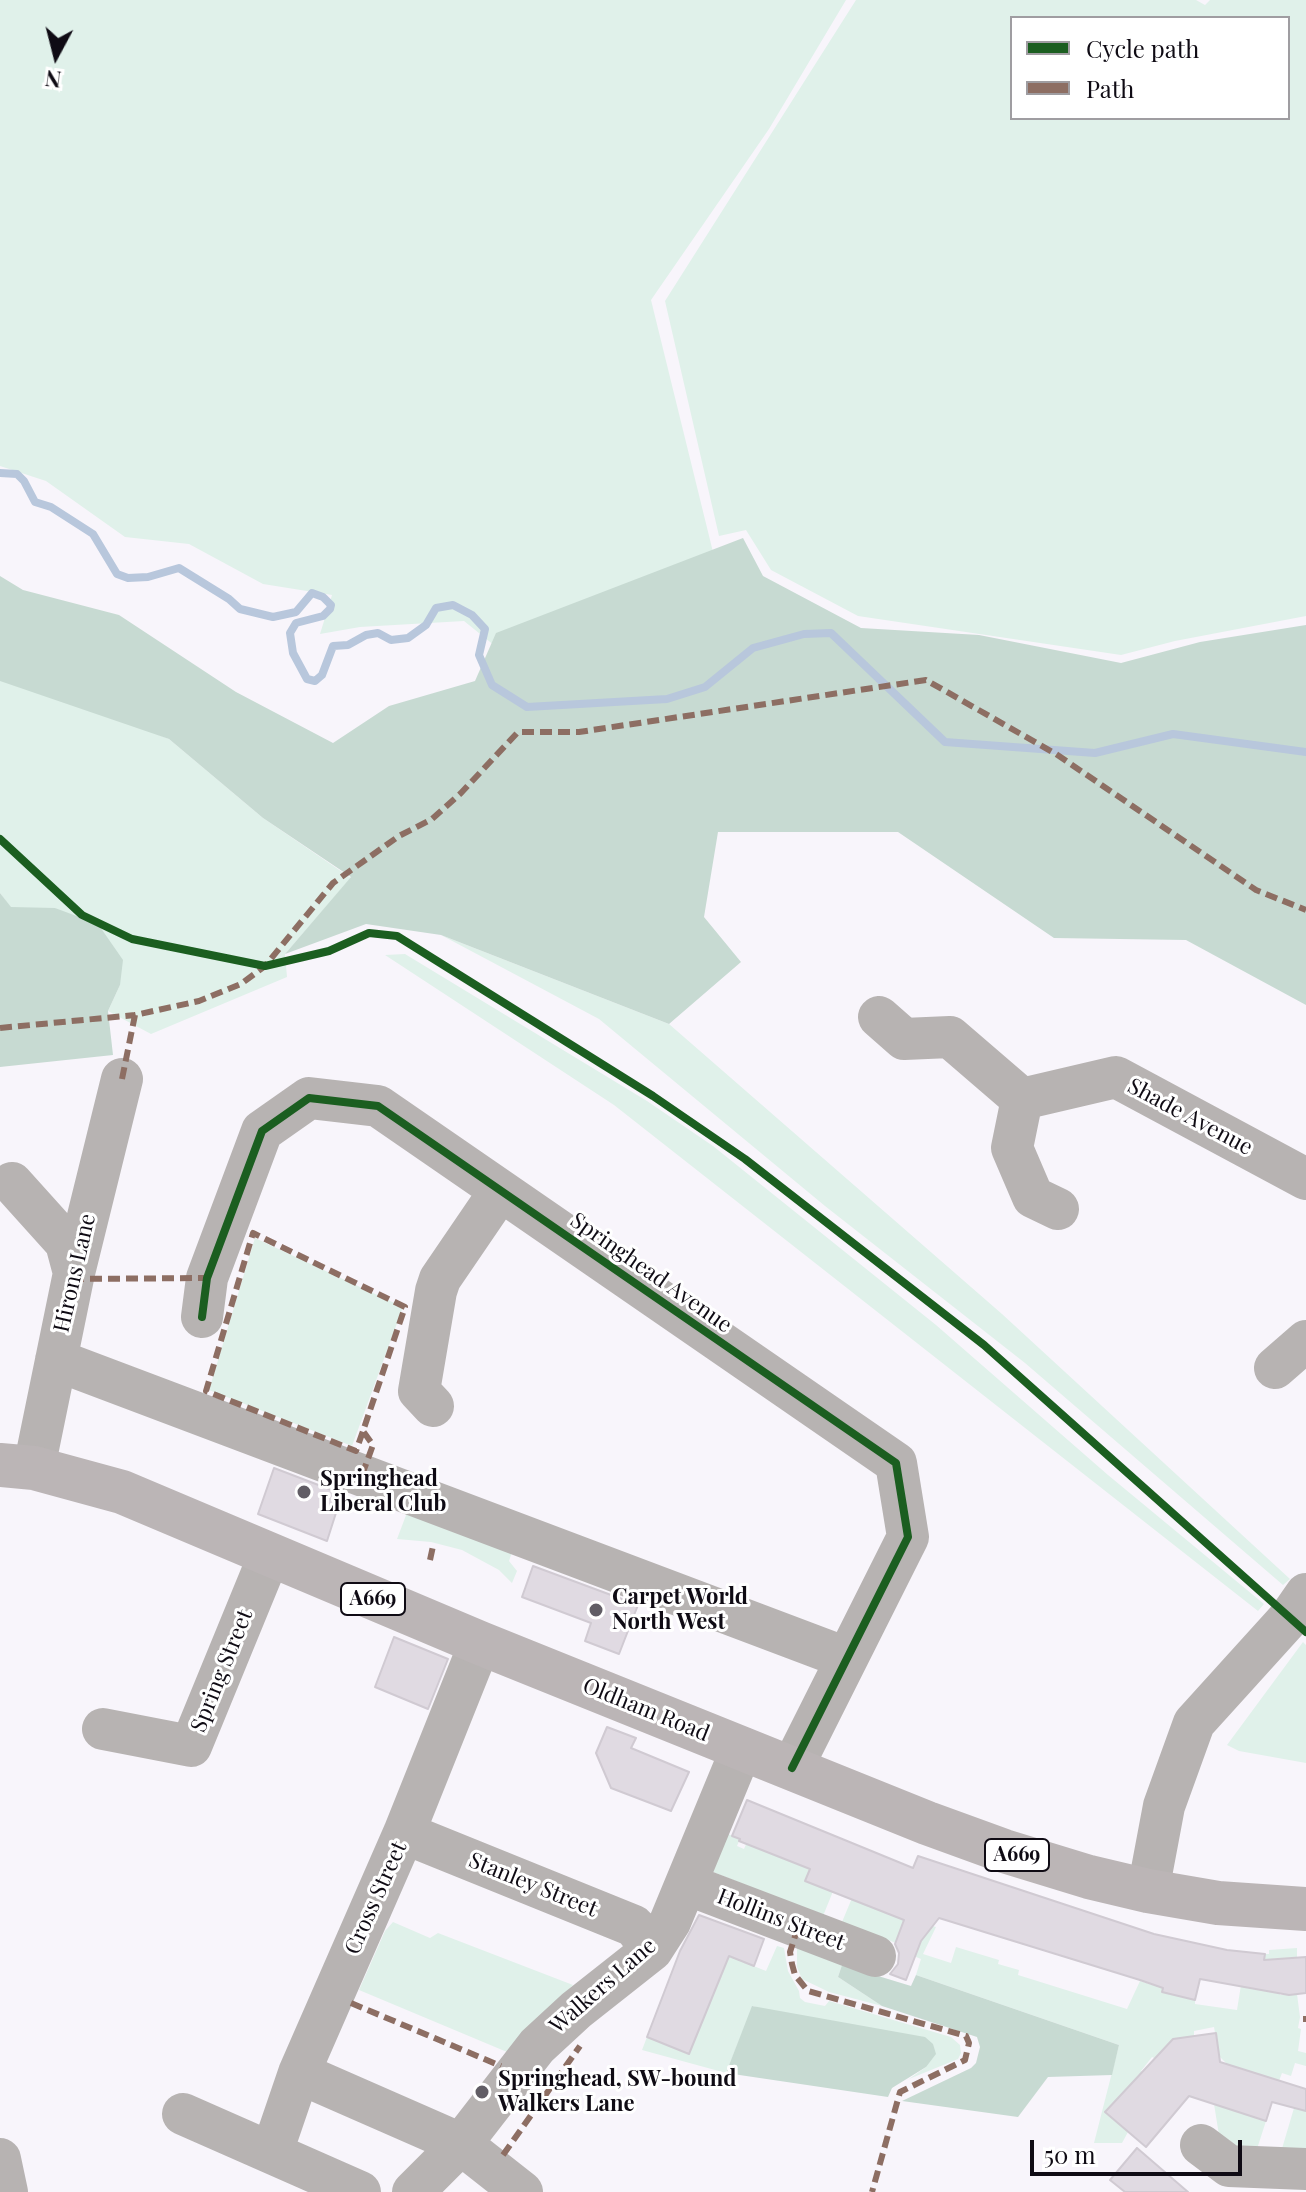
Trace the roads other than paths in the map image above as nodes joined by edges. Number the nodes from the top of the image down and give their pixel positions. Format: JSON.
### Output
{"nodes":[{"id":1,"x":879,"y":1017,"type":"dead end"},
{"id":2,"x":122,"y":1079,"type":"dead end"},
{"id":3,"x":1022,"y":1099,"type":"junction"},
{"id":4,"x":1306,"y":1179,"type":"edge"},
{"id":5,"x":12,"y":1183,"type":"dead end"},
{"id":6,"x":500,"y":1191,"type":"junction"},
{"id":7,"x":1058,"y":1209,"type":"dead end"},
{"id":8,"x":74,"y":1273,"type":"junction"},
{"id":9,"x":202,"y":1317,"type":"dead end"},
{"id":10,"x":56,"y":1360,"type":"junction"},
{"id":11,"x":433,"y":1406,"type":"dead end"},
{"id":12,"x":17,"y":1466,"type":"edge"},
{"id":13,"x":269,"y":1556,"type":"junction"},
{"id":14,"x":1306,"y":1594,"type":"edge"},
{"id":15,"x":480,"y":1643,"type":"junction"},
{"id":16,"x":846,"y":1658,"type":"junction"},
{"id":17,"x":103,"y":1729,"type":"dead end"},
{"id":18,"x":742,"y":1748,"type":"junction"},
{"id":19,"x":792,"y":1768,"type":"junction"},
{"id":20,"x":404,"y":1833,"type":"junction"},
{"id":21,"x":686,"y":1884,"type":"junction"},
{"id":22,"x":1148,"y":1891,"type":"junction"},
{"id":23,"x":1306,"y":1909,"type":"edge"},
{"id":24,"x":652,"y":1950,"type":"junction"},
{"id":25,"x":875,"y":1956,"type":"dead end"},
{"id":26,"x":299,"y":2073,"type":"junction"},
{"id":27,"x":183,"y":2114,"type":"dead end"},
{"id":28,"x":461,"y":2144,"type":"junction"},
{"id":29,"x":1201,"y":2145,"type":"dead end"},
{"id":30,"x":272,"y":2152,"type":"junction"},
{"id":31,"x":0,"y":2159,"type":"edge"},
{"id":32,"x":1306,"y":2169,"type":"edge"},
{"id":33,"x":7,"y":2192,"type":"edge"},
{"id":34,"x":360,"y":2192,"type":"edge"},
{"id":35,"x":413,"y":2192,"type":"edge"},
{"id":36,"x":522,"y":2192,"type":"edge"}],
"edges":[{"from":1,"to":3,"type":"street"},
{"from":2,"to":8,"type":"street","name":"Hirons Lane"},
{"from":3,"to":4,"type":"street","name":"Shade Avenue"},
{"from":3,"to":7,"type":"street"},
{"from":5,"to":8,"type":"street"},
{"from":6,"to":9,"type":"street","name":"Springhead Avenue"},
{"from":6,"to":11,"type":"street"},
{"from":6,"to":16,"type":"street","name":"Springhead Avenue"},
{"from":8,"to":10,"type":"street","name":"Hirons Lane"},
{"from":10,"to":12,"type":"street","name":"Hirons Lane"},
{"from":10,"to":16,"type":"street"},
{"from":12,"to":13,"type":"main road","name":"Oldham Road","number":"A669"},
{"from":13,"to":15,"type":"main road","name":"Oldham Road","number":"A669"},
{"from":13,"to":17,"type":"street","name":"Spring Street"},
{"from":14,"to":22,"type":"street"},
{"from":15,"to":18,"type":"main road","name":"Oldham Road","number":"A669"},
{"from":15,"to":20,"type":"street","name":"Cross Street"},
{"from":16,"to":19,"type":"street","name":"Springhead Avenue"},
{"from":18,"to":19,"type":"main road","name":"Oldham Road","number":"A669"},
{"from":18,"to":21,"type":"street","name":"Walkers Lane"},
{"from":19,"to":22,"type":"main road","name":"Oldham Road","number":"A669"},
{"from":20,"to":24,"type":"street","name":"Stanley Street"},
{"from":20,"to":26,"type":"street","name":"Cross Street"},
{"from":21,"to":24,"type":"street","name":"Walkers Lane"},
{"from":21,"to":25,"type":"street","name":"Hollins Street"},
{"from":22,"to":23,"type":"main road","name":"Oldham Road","number":"A669"},
{"from":24,"to":28,"type":"street","name":"Walkers Lane"},
{"from":26,"to":28,"type":"street"},
{"from":26,"to":30,"type":"street","name":"Cross Street"},
{"from":27,"to":30,"type":"street"},
{"from":28,"to":35,"type":"street","name":"Walkers Lane"},
{"from":28,"to":36,"type":"street"},
{"from":29,"to":32,"type":"street"},
{"from":30,"to":34,"type":"street"},
{"from":31,"to":33,"type":"street"}]}
